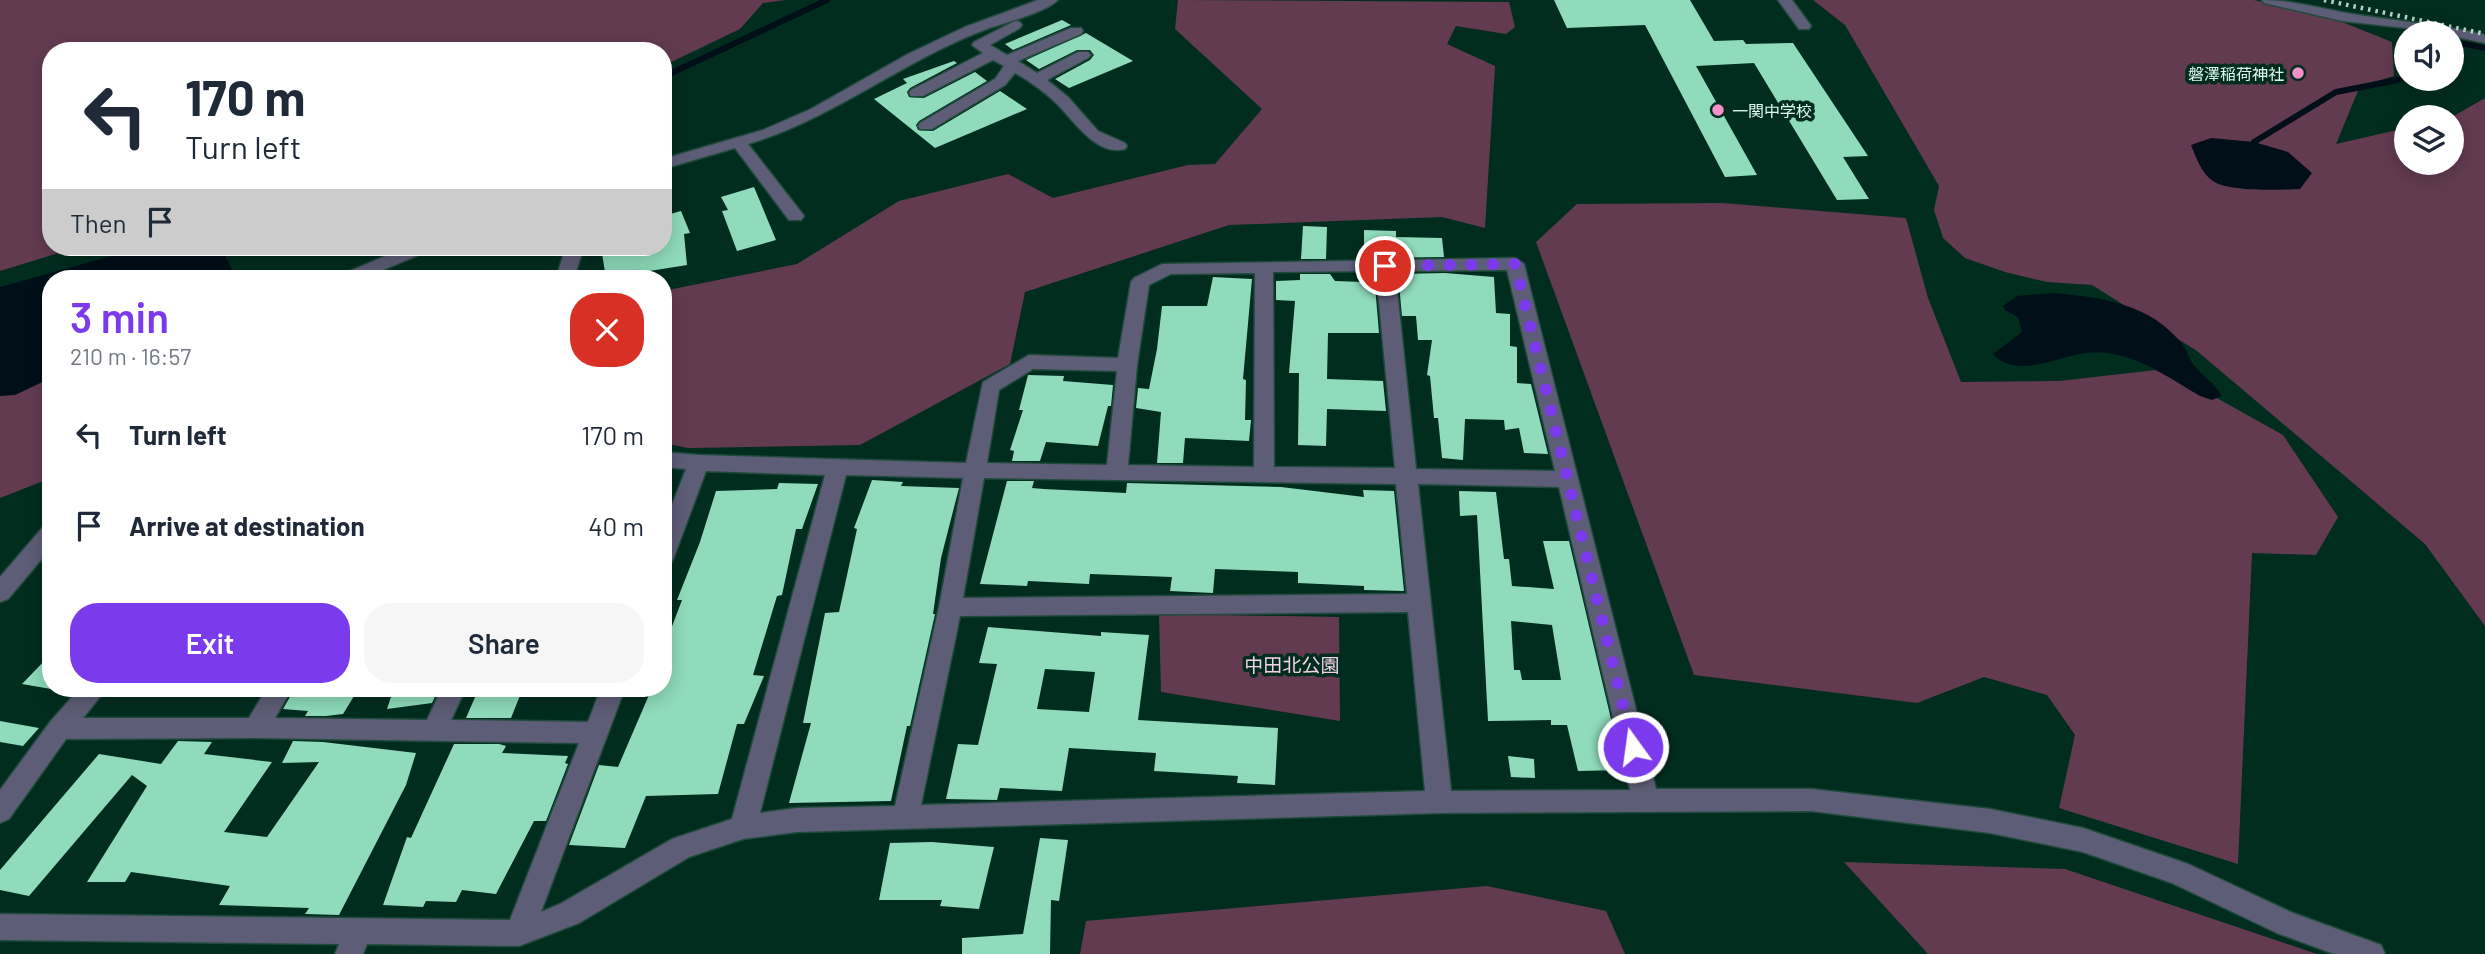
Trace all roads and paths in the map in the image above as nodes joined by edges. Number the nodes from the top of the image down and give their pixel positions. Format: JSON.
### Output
{"nodes":[{"id":1,"x":1051,"y":0,"type":"edge"},
{"id":2,"x":1785,"y":0,"type":"edge"},
{"id":3,"x":2269,"y":0,"type":"edge"},
{"id":4,"x":1804,"y":26,"type":"dead end"},
{"id":5,"x":1076,"y":31,"type":"dead end"},
{"id":6,"x":2485,"y":39,"type":"edge"},
{"id":7,"x":1083,"y":55,"type":"dead end"},
{"id":8,"x":1003,"y":61,"type":"junction"},
{"id":9,"x":1037,"y":79,"type":"junction"},
{"id":10,"x":917,"y":93,"type":"dead end"},
{"id":11,"x":926,"y":126,"type":"dead end"},
{"id":12,"x":739,"y":143,"type":"junction"},
{"id":13,"x":1119,"y":146,"type":"dead end"},
{"id":14,"x":672,"y":162,"type":"edge"},
{"id":15,"x":795,"y":216,"type":"dead end"},
{"id":16,"x":398,"y":256,"type":"joint"},
{"id":17,"x":1385,"y":266,"type":"junction"},
{"id":18,"x":1264,"y":267,"type":"junction"},
{"id":19,"x":367,"y":270,"type":"edge"},
{"id":20,"x":392,"y":270,"type":"edge"},
{"id":21,"x":1127,"y":365,"type":"junction"},
{"id":22,"x":672,"y":459,"type":"edge"},
{"id":23,"x":699,"y":463,"type":"junction"},
{"id":24,"x":837,"y":468,"type":"junction"},
{"id":25,"x":1117,"y":471,"type":"junction"},
{"id":26,"x":976,"y":472,"type":"junction"},
{"id":27,"x":1264,"y":473,"type":"junction"},
{"id":28,"x":1406,"y":476,"type":"junction"},
{"id":29,"x":1568,"y":479,"type":"junction"},
{"id":30,"x":672,"y":534,"type":"edge"},
{"id":31,"x":42,"y":544,"type":"edge"},
{"id":32,"x":0,"y":593,"type":"edge"},
{"id":33,"x":1419,"y":603,"type":"junction"},
{"id":34,"x":950,"y":607,"type":"junction"},
{"id":35,"x":87,"y":697,"type":"edge"},
{"id":36,"x":275,"y":697,"type":"edge"},
{"id":37,"x":450,"y":697,"type":"edge"},
{"id":38,"x":610,"y":697,"type":"edge"},
{"id":39,"x":256,"y":728,"type":"junction"},
{"id":40,"x":59,"y":729,"type":"junction"},
{"id":41,"x":434,"y":731,"type":"junction"},
{"id":42,"x":596,"y":733,"type":"junction"},
{"id":43,"x":1646,"y":801,"type":"junction"},
{"id":44,"x":1439,"y":802,"type":"junction"},
{"id":45,"x":0,"y":811,"type":"edge"},
{"id":46,"x":905,"y":819,"type":"junction"},
{"id":47,"x":743,"y":827,"type":"junction"},
{"id":48,"x":0,"y":927,"type":"edge"},
{"id":49,"x":519,"y":933,"type":"junction"},
{"id":50,"x":354,"y":943,"type":"edge"},
{"id":51,"x":2371,"y":954,"type":"edge"}],
"edges":[{"from":1,"to":8,"type":"street"},
{"from":1,"to":12,"type":"street"},
{"from":2,"to":4,"type":"street"},
{"from":3,"to":6,"type":"street"},
{"from":5,"to":8,"type":"street"},
{"from":7,"to":9,"type":"street"},
{"from":8,"to":9,"type":"street"},
{"from":8,"to":10,"type":"street"},
{"from":8,"to":11,"type":"street"},
{"from":9,"to":13,"type":"street"},
{"from":12,"to":14,"type":"street"},
{"from":12,"to":15,"type":"street"},
{"from":16,"to":19,"type":"street"},
{"from":16,"to":20,"type":"street"},
{"from":17,"to":18,"type":"street"},
{"from":17,"to":28,"type":"street"},
{"from":17,"to":29,"type":"street"},
{"from":18,"to":21,"type":"street"},
{"from":18,"to":27,"type":"street"},
{"from":21,"to":25,"type":"street"},
{"from":21,"to":26,"type":"street"},
{"from":22,"to":23,"type":"street"},
{"from":23,"to":24,"type":"street"},
{"from":23,"to":30,"type":"street"},
{"from":24,"to":26,"type":"street"},
{"from":24,"to":47,"type":"street"},
{"from":25,"to":26,"type":"street"},
{"from":25,"to":27,"type":"street"},
{"from":26,"to":34,"type":"street"},
{"from":27,"to":28,"type":"street"},
{"from":28,"to":29,"type":"street"},
{"from":28,"to":33,"type":"street"},
{"from":29,"to":43,"type":"street"},
{"from":31,"to":32,"type":"street"},
{"from":33,"to":34,"type":"street"},
{"from":33,"to":44,"type":"street"},
{"from":34,"to":46,"type":"street"},
{"from":35,"to":40,"type":"street"},
{"from":36,"to":39,"type":"street"},
{"from":37,"to":41,"type":"street"},
{"from":38,"to":42,"type":"street"},
{"from":39,"to":40,"type":"street"},
{"from":39,"to":41,"type":"street"},
{"from":40,"to":45,"type":"street"},
{"from":41,"to":42,"type":"street"},
{"from":42,"to":49,"type":"street"},
{"from":43,"to":44,"type":"street"},
{"from":43,"to":51,"type":"street"},
{"from":44,"to":46,"type":"street"},
{"from":46,"to":47,"type":"street"},
{"from":47,"to":49,"type":"street"},
{"from":48,"to":50,"type":"street"},
{"from":49,"to":50,"type":"street"}]}
